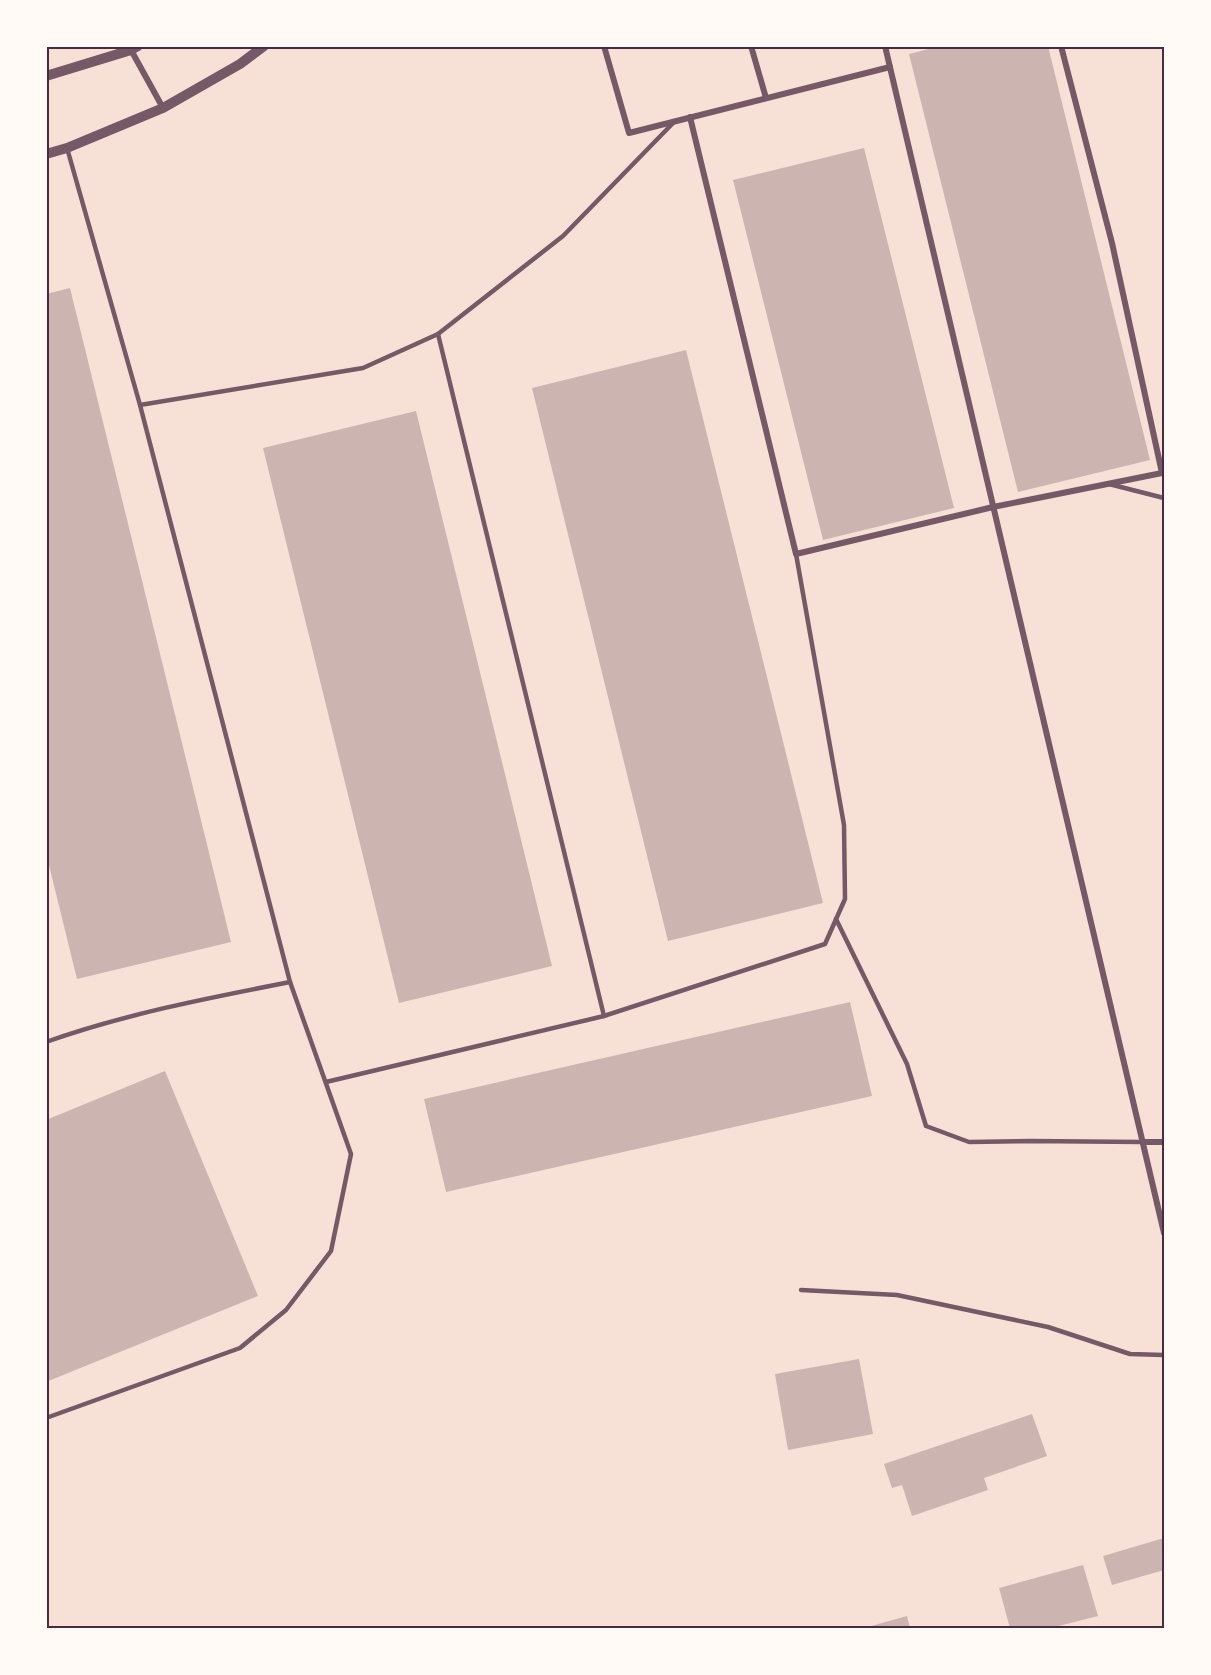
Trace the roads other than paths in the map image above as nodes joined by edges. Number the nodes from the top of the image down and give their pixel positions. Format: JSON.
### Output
{"nodes":[{"id":1,"x":264,"y":46,"type":"edge"},
{"id":2,"x":604,"y":46,"type":"edge"},
{"id":3,"x":751,"y":46,"type":"edge"},
{"id":4,"x":885,"y":46,"type":"edge"},
{"id":5,"x":1061,"y":46,"type":"edge"},
{"id":6,"x":133,"y":48,"type":"edge"},
{"id":7,"x":890,"y":67,"type":"junction"},
{"id":8,"x":46,"y":76,"type":"edge"},
{"id":9,"x":766,"y":98,"type":"junction"},
{"id":10,"x":163,"y":108,"type":"junction"},
{"id":11,"x":690,"y":117,"type":"junction"},
{"id":12,"x":675,"y":121,"type":"junction"},
{"id":13,"x":67,"y":148,"type":"junction"},
{"id":14,"x":46,"y":154,"type":"edge"},
{"id":15,"x":438,"y":334,"type":"junction"},
{"id":16,"x":140,"y":405,"type":"junction"},
{"id":17,"x":1108,"y":484,"type":"junction"},
{"id":18,"x":1164,"y":498,"type":"edge"},
{"id":19,"x":993,"y":507,"type":"junction"},
{"id":20,"x":796,"y":554,"type":"junction"},
{"id":21,"x":836,"y":919,"type":"junction"},
{"id":22,"x":290,"y":982,"type":"junction"},
{"id":23,"x":604,"y":1016,"type":"junction"},
{"id":24,"x":46,"y":1042,"type":"edge"},
{"id":25,"x":326,"y":1082,"type":"junction"},
{"id":26,"x":1143,"y":1142,"type":"junction"},
{"id":27,"x":1164,"y":1142,"type":"edge"},
{"id":28,"x":1164,"y":1233,"type":"edge"},
{"id":29,"x":801,"y":1290,"type":"dead end"},
{"id":30,"x":1164,"y":1355,"type":"edge"},
{"id":31,"x":46,"y":1418,"type":"edge"}],
"edges":[{"from":1,"to":10,"type":"street"},
{"from":2,"to":12,"type":"street"},
{"from":3,"to":9,"type":"street"},
{"from":4,"to":7,"type":"street"},
{"from":5,"to":17,"type":"street"},
{"from":6,"to":8,"type":"street"},
{"from":6,"to":10,"type":"street"},
{"from":7,"to":9,"type":"street"},
{"from":7,"to":19,"type":"street"},
{"from":9,"to":11,"type":"street"},
{"from":10,"to":13,"type":"street"},
{"from":11,"to":12,"type":"street"},
{"from":11,"to":20,"type":"street"},
{"from":12,"to":15,"type":"lane"},
{"from":13,"to":14,"type":"street"},
{"from":13,"to":16,"type":"lane"},
{"from":15,"to":16,"type":"lane"},
{"from":15,"to":23,"type":"lane"},
{"from":16,"to":22,"type":"lane"},
{"from":17,"to":18,"type":"lane"},
{"from":17,"to":19,"type":"street"},
{"from":19,"to":20,"type":"street"},
{"from":19,"to":26,"type":"street"},
{"from":20,"to":21,"type":"lane"},
{"from":21,"to":23,"type":"lane"},
{"from":21,"to":26,"type":"lane"},
{"from":22,"to":24,"type":"lane"},
{"from":22,"to":25,"type":"lane"},
{"from":23,"to":25,"type":"lane"},
{"from":25,"to":31,"type":"lane"},
{"from":26,"to":27,"type":"street"},
{"from":26,"to":28,"type":"street"},
{"from":29,"to":30,"type":"lane"}]}
